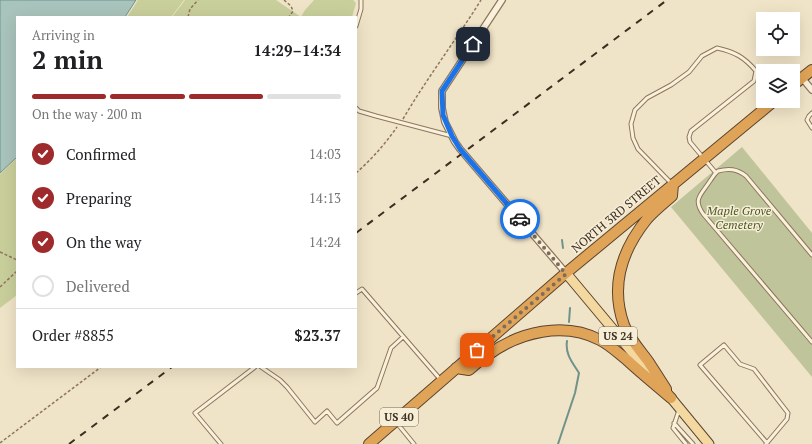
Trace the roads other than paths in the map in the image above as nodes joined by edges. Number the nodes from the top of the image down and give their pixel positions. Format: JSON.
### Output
{"nodes":[{"id":1,"x":361,"y":0,"type":"edge"},
{"id":2,"x":502,"y":0,"type":"edge"},
{"id":3,"x":357,"y":23,"type":"edge"},
{"id":4,"x":812,"y":70,"type":"edge"},
{"id":5,"x":802,"y":78,"type":"joint"},
{"id":6,"x":812,"y":90,"type":"edge"},
{"id":7,"x":765,"y":108,"type":"edge"},
{"id":8,"x":357,"y":109,"type":"edge"},
{"id":9,"x":812,"y":113,"type":"edge"},
{"id":10,"x":812,"y":128,"type":"edge"},
{"id":11,"x":452,"y":136,"type":"junction"},
{"id":12,"x":703,"y":159,"type":"junction"},
{"id":13,"x":716,"y":173,"type":"junction"},
{"id":14,"x":673,"y":184,"type":"junction"},
{"id":15,"x":812,"y":255,"type":"edge"},
{"id":16,"x":566,"y":274,"type":"junction"},
{"id":17,"x":357,"y":292,"type":"edge"},
{"id":18,"x":403,"y":337,"type":"junction"},
{"id":19,"x":812,"y":342,"type":"edge"},
{"id":20,"x":254,"y":368,"type":"edge"},
{"id":21,"x":262,"y":368,"type":"edge"},
{"id":22,"x":456,"y":368,"type":"junction"},
{"id":23,"x":441,"y":381,"type":"junction"},
{"id":24,"x":671,"y":398,"type":"junction"},
{"id":25,"x":679,"y":408,"type":"junction"},
{"id":26,"x":395,"y":420,"type":"junction"},
{"id":27,"x":674,"y":423,"type":"junction"},
{"id":28,"x":221,"y":444,"type":"edge"},
{"id":29,"x":369,"y":444,"type":"edge"},
{"id":30,"x":414,"y":444,"type":"edge"},
{"id":31,"x":686,"y":444,"type":"edge"},
{"id":32,"x":693,"y":444,"type":"edge"},
{"id":33,"x":709,"y":444,"type":"edge"},
{"id":34,"x":767,"y":444,"type":"edge"}],
"edges":[{"from":1,"to":3,"type":"lane"},
{"from":2,"to":11,"type":"street"},
{"from":4,"to":5,"type":"highway"},
{"from":5,"to":6,"type":"street"},
{"from":7,"to":12,"type":"highway","name":"NORTH 3RD STREET"},
{"from":8,"to":11,"type":"lane"},
{"from":9,"to":10,"type":"lane"},
{"from":11,"to":16,"type":"street"},
{"from":12,"to":13,"type":"lane"},
{"from":12,"to":14,"type":"highway","name":"NORTH 3RD STREET"},
{"from":12,"to":14,"type":"lane"},
{"from":13,"to":15,"type":"lane"},
{"from":13,"to":19,"type":"lane"},
{"from":14,"to":16,"type":"highway","name":"NORTH 3RD STREET"},
{"from":14,"to":24,"type":"highway"},
{"from":16,"to":22,"type":"highway","name":"NORTH 3RD STREET","number":"US 40"},
{"from":16,"to":24,"type":"main road","number":"US 24"},
{"from":17,"to":18,"type":"lane"},
{"from":18,"to":21,"type":"lane"},
{"from":18,"to":23,"type":"lane"},
{"from":20,"to":28,"type":"lane"},
{"from":22,"to":23,"type":"highway","name":"NORTH 3RD STREET","number":"US 40"},
{"from":22,"to":24,"type":"highway"},
{"from":23,"to":26,"type":"highway","name":"NORTH 3RD STREET","number":"US 40"},
{"from":24,"to":25,"type":"main road","number":"US 24"},
{"from":25,"to":27,"type":"lane"},
{"from":25,"to":33,"type":"main road","number":"US 24"},
{"from":26,"to":29,"type":"highway","name":"NORTH 3RD STREET","number":"US 40"},
{"from":26,"to":30,"type":"lane"},
{"from":27,"to":31,"type":"lane"},
{"from":27,"to":32,"type":"lane"},
{"from":34,"to":34,"type":"lane"}]}
